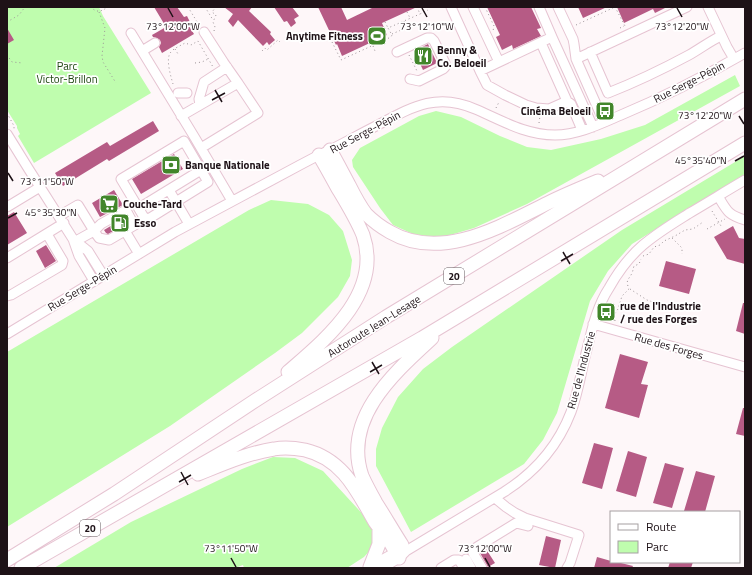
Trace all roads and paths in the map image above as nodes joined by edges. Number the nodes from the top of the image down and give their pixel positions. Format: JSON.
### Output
{"nodes":[{"id":1,"x":25,"y":7,"type":"edge"},
{"id":2,"x":90,"y":7,"type":"edge"},
{"id":3,"x":108,"y":7,"type":"edge"},
{"id":4,"x":188,"y":7,"type":"edge"},
{"id":5,"x":206,"y":7,"type":"edge"},
{"id":6,"x":216,"y":7,"type":"edge"},
{"id":7,"x":417,"y":7,"type":"edge"},
{"id":8,"x":451,"y":7,"type":"edge"},
{"id":9,"x":473,"y":7,"type":"edge"},
{"id":10,"x":485,"y":7,"type":"edge"},
{"id":11,"x":538,"y":7,"type":"edge"},
{"id":12,"x":558,"y":7,"type":"edge"},
{"id":13,"x":615,"y":7,"type":"edge"},
{"id":14,"x":687,"y":7,"type":"edge"},
{"id":15,"x":708,"y":7,"type":"edge"},
{"id":16,"x":428,"y":10,"type":"dead end"},
{"id":17,"x":99,"y":12,"type":"junction"},
{"id":18,"x":407,"y":12,"type":"dead end"},
{"id":19,"x":420,"y":14,"type":"junction"},
{"id":20,"x":410,"y":18,"type":"junction"},
{"id":21,"x":214,"y":21,"type":"junction"},
{"id":22,"x":404,"y":21,"type":"junction"},
{"id":23,"x":7,"y":22,"type":"edge"},
{"id":24,"x":218,"y":22,"type":"dead end"},
{"id":25,"x":385,"y":22,"type":"dead end"},
{"id":26,"x":575,"y":26,"type":"dead end"},
{"id":27,"x":624,"y":26,"type":"junction"},
{"id":28,"x":388,"y":28,"type":"junction"},
{"id":29,"x":620,"y":28,"type":"dead end"},
{"id":30,"x":627,"y":28,"type":"dead end"},
{"id":31,"x":206,"y":32,"type":"junction"},
{"id":32,"x":492,"y":32,"type":"dead end"},
{"id":33,"x":131,"y":33,"type":"dead end"},
{"id":34,"x":392,"y":35,"type":"junction"},
{"id":35,"x":721,"y":36,"type":"junction"},
{"id":36,"x":382,"y":37,"type":"dead end"},
{"id":37,"x":552,"y":37,"type":"junction"},
{"id":38,"x":384,"y":40,"type":"junction"},
{"id":39,"x":280,"y":42,"type":"dead end"},
{"id":40,"x":332,"y":42,"type":"dead end"},
{"id":41,"x":155,"y":43,"type":"dead end"},
{"id":42,"x":541,"y":43,"type":"junction"},
{"id":43,"x":372,"y":46,"type":"junction"},
{"id":44,"x":175,"y":49,"type":"junction"},
{"id":45,"x":142,"y":51,"type":"junction"},
{"id":46,"x":262,"y":51,"type":"dead end"},
{"id":47,"x":375,"y":51,"type":"dead end"},
{"id":48,"x":397,"y":52,"type":"dead end"},
{"id":49,"x":590,"y":52,"type":"junction"},
{"id":50,"x":745,"y":52,"type":"edge"},
{"id":51,"x":408,"y":53,"type":"dead end"},
{"id":52,"x":178,"y":54,"type":"dead end"},
{"id":53,"x":7,"y":55,"type":"edge"},
{"id":54,"x":208,"y":59,"type":"junction"},
{"id":55,"x":576,"y":59,"type":"junction"},
{"id":56,"x":734,"y":59,"type":"junction"},
{"id":57,"x":499,"y":62,"type":"junction"},
{"id":58,"x":23,"y":63,"type":"dead end"},
{"id":59,"x":195,"y":63,"type":"dead end"},
{"id":60,"x":227,"y":67,"type":"junction"},
{"id":61,"x":215,"y":70,"type":"dead end"},
{"id":62,"x":480,"y":71,"type":"junction"},
{"id":63,"x":417,"y":72,"type":"dead end"},
{"id":64,"x":410,"y":78,"type":"dead end"},
{"id":65,"x":116,"y":83,"type":"dead end"},
{"id":66,"x":238,"y":83,"type":"junction"},
{"id":67,"x":179,"y":91,"type":"dead end"},
{"id":68,"x":745,"y":99,"type":"edge"},
{"id":69,"x":568,"y":101,"type":"junction"},
{"id":70,"x":499,"y":102,"type":"dead end"},
{"id":71,"x":200,"y":105,"type":"junction"},
{"id":72,"x":496,"y":108,"type":"dead end"},
{"id":73,"x":7,"y":113,"type":"edge"},
{"id":74,"x":181,"y":116,"type":"junction"},
{"id":75,"x":540,"y":117,"type":"dead end"},
{"id":76,"x":604,"y":122,"type":"junction"},
{"id":77,"x":539,"y":123,"type":"dead end"},
{"id":78,"x":593,"y":127,"type":"junction"},
{"id":79,"x":582,"y":130,"type":"junction"},
{"id":80,"x":10,"y":132,"type":"edge"},
{"id":81,"x":745,"y":143,"type":"edge"},
{"id":82,"x":201,"y":148,"type":"junction"},
{"id":83,"x":325,"y":153,"type":"junction"},
{"id":84,"x":654,"y":155,"type":"junction"},
{"id":85,"x":201,"y":170,"type":"junction"},
{"id":86,"x":745,"y":180,"type":"edge"},
{"id":87,"x":40,"y":187,"type":"junction"},
{"id":88,"x":169,"y":190,"type":"junction"},
{"id":89,"x":718,"y":196,"type":"junction"},
{"id":90,"x":232,"y":201,"type":"junction"},
{"id":91,"x":176,"y":202,"type":"junction"},
{"id":92,"x":7,"y":207,"type":"edge"},
{"id":93,"x":139,"y":208,"type":"junction"},
{"id":94,"x":712,"y":211,"type":"dead end"},
{"id":95,"x":116,"y":216,"type":"junction"},
{"id":96,"x":728,"y":217,"type":"dead end"},
{"id":97,"x":145,"y":219,"type":"junction"},
{"id":98,"x":61,"y":220,"type":"junction"},
{"id":99,"x":745,"y":220,"type":"edge"},
{"id":100,"x":703,"y":222,"type":"dead end"},
{"id":101,"x":719,"y":222,"type":"junction"},
{"id":102,"x":189,"y":224,"type":"junction"},
{"id":103,"x":134,"y":225,"type":"junction"},
{"id":104,"x":721,"y":226,"type":"dead end"},
{"id":105,"x":692,"y":229,"type":"junction"},
{"id":106,"x":707,"y":230,"type":"dead end"},
{"id":107,"x":94,"y":231,"type":"junction"},
{"id":108,"x":125,"y":231,"type":"junction"},
{"id":109,"x":693,"y":232,"type":"dead end"},
{"id":110,"x":46,"y":234,"type":"junction"},
{"id":111,"x":672,"y":238,"type":"junction"},
{"id":112,"x":74,"y":241,"type":"junction"},
{"id":113,"x":139,"y":254,"type":"junction"},
{"id":114,"x":682,"y":254,"type":"dead end"},
{"id":115,"x":7,"y":258,"type":"edge"},
{"id":116,"x":103,"y":275,"type":"junction"},
{"id":117,"x":94,"y":281,"type":"junction"},
{"id":118,"x":629,"y":288,"type":"junction"},
{"id":119,"x":7,"y":296,"type":"edge"},
{"id":120,"x":653,"y":302,"type":"dead end"},
{"id":121,"x":452,"y":320,"type":"junction"},
{"id":122,"x":615,"y":321,"type":"dead end"},
{"id":123,"x":593,"y":324,"type":"junction"},
{"id":124,"x":8,"y":330,"type":"edge"},
{"id":125,"x":745,"y":367,"type":"edge"},
{"id":126,"x":256,"y":400,"type":"junction"},
{"id":127,"x":159,"y":488,"type":"junction"},
{"id":128,"x":496,"y":498,"type":"junction"},
{"id":129,"x":528,"y":526,"type":"dead end"},
{"id":130,"x":379,"y":528,"type":"junction"},
{"id":131,"x":400,"y":554,"type":"junction"},
{"id":132,"x":7,"y":560,"type":"edge"},
{"id":133,"x":465,"y":564,"type":"edge"},
{"id":134,"x":21,"y":568,"type":"edge"},
{"id":135,"x":373,"y":568,"type":"edge"},
{"id":136,"x":441,"y":568,"type":"edge"},
{"id":137,"x":471,"y":568,"type":"edge"},
{"id":138,"x":482,"y":568,"type":"edge"},
{"id":139,"x":567,"y":568,"type":"edge"}],
"edges":[{"from":1,"to":23,"type":"path"},
{"from":2,"to":17,"type":"path"},
{"from":3,"to":17,"type":"path"},
{"from":4,"to":31,"type":"path"},
{"from":5,"to":21,"type":"path"},
{"from":6,"to":21,"type":"path"},
{"from":7,"to":19,"type":"path"},
{"from":8,"to":62,"type":"street"},
{"from":9,"to":57,"type":"street"},
{"from":10,"to":32,"type":"path"},
{"from":11,"to":37,"type":"street"},
{"from":12,"to":55,"type":"street"},
{"from":13,"to":26,"type":"path"},
{"from":13,"to":27,"type":"path"},
{"from":14,"to":49,"type":"street"},
{"from":15,"to":35,"type":"street"},
{"from":16,"to":19,"type":"path"},
{"from":17,"to":65,"type":"path"},
{"from":18,"to":20,"type":"path"},
{"from":19,"to":20,"type":"path"},
{"from":20,"to":22,"type":"path"},
{"from":21,"to":24,"type":"path"},
{"from":21,"to":31,"type":"path"},
{"from":22,"to":28,"type":"path"},
{"from":22,"to":34,"type":"path"},
{"from":25,"to":28,"type":"path"},
{"from":27,"to":29,"type":"path"},
{"from":27,"to":30,"type":"path"},
{"from":28,"to":34,"type":"path"},
{"from":31,"to":60,"type":"street"},
{"from":33,"to":45,"type":"street"},
{"from":34,"to":38,"type":"path"},
{"from":35,"to":49,"type":"street"},
{"from":35,"to":56,"type":"street"},
{"from":36,"to":38,"type":"path"},
{"from":37,"to":42,"type":"street"},
{"from":37,"to":78,"type":"street"},
{"from":38,"to":43,"type":"path"},
{"from":39,"to":46,"type":"path"},
{"from":40,"to":43,"type":"path"},
{"from":41,"to":45,"type":"street"},
{"from":42,"to":57,"type":"street"},
{"from":42,"to":69,"type":"street"},
{"from":43,"to":47,"type":"path"},
{"from":44,"to":52,"type":"path"},
{"from":44,"to":54,"type":"path"},
{"from":44,"to":67,"type":"path"},
{"from":45,"to":74,"type":"street"},
{"from":48,"to":64,"type":"street"},
{"from":49,"to":55,"type":"street"},
{"from":50,"to":56,"type":"street","name":"Rue Serge-Pépin"},
{"from":51,"to":63,"type":"path"},
{"from":53,"to":58,"type":"path"},
{"from":54,"to":59,"type":"path"},
{"from":54,"to":61,"type":"path"},
{"from":55,"to":76,"type":"street"},
{"from":56,"to":76,"type":"street","name":"Rue Serge-Pépin"},
{"from":57,"to":62,"type":"street"},
{"from":60,"to":66,"type":"street"},
{"from":60,"to":71,"type":"street"},
{"from":62,"to":69,"type":"street"},
{"from":66,"to":71,"type":"street"},
{"from":66,"to":82,"type":"street"},
{"from":68,"to":84,"type":"highway","name":"Autoroute Jean-Lesage","number":"20"},
{"from":69,"to":79,"type":"street"},
{"from":70,"to":72,"type":"path"},
{"from":71,"to":74,"type":"street"},
{"from":73,"to":80,"type":"path"},
{"from":74,"to":82,"type":"street"},
{"from":75,"to":77,"type":"path"},
{"from":76,"to":78,"type":"street","name":"Rue Serge-Pépin"},
{"from":78,"to":79,"type":"street","name":"Rue Serge-Pépin"},
{"from":79,"to":83,"type":"street","name":"Rue Serge-Pépin"},
{"from":80,"to":87,"type":"street"},
{"from":81,"to":121,"type":"highway","number":"20"},
{"from":82,"to":90,"type":"street"},
{"from":83,"to":84,"type":"highway"},
{"from":83,"to":90,"type":"street","name":"Rue Serge-Pépin"},
{"from":83,"to":126,"type":"highway"},
{"from":84,"to":126,"type":"highway","name":"Autoroute Jean-Lesage","number":"20"},
{"from":85,"to":88,"type":"street"},
{"from":85,"to":91,"type":"street"},
{"from":85,"to":93,"type":"street"},
{"from":86,"to":89,"type":"street","name":"Rue de l'Industrie"},
{"from":87,"to":92,"type":"street"},
{"from":87,"to":98,"type":"street"},
{"from":88,"to":91,"type":"street"},
{"from":88,"to":93,"type":"street"},
{"from":89,"to":99,"type":"street"},
{"from":89,"to":123,"type":"street","name":"Rue de l'Industrie"},
{"from":90,"to":102,"type":"street","name":"Rue Serge-Pépin"},
{"from":91,"to":97,"type":"street"},
{"from":91,"to":102,"type":"street"},
{"from":93,"to":97,"type":"street"},
{"from":94,"to":101,"type":"path"},
{"from":95,"to":103,"type":"street"},
{"from":95,"to":107,"type":"street"},
{"from":95,"to":108,"type":"street"},
{"from":96,"to":101,"type":"path"},
{"from":97,"to":103,"type":"street"},
{"from":98,"to":107,"type":"street"},
{"from":98,"to":110,"type":"street"},
{"from":98,"to":112,"type":"street"},
{"from":100,"to":105,"type":"path"},
{"from":101,"to":104,"type":"path"},
{"from":101,"to":106,"type":"path"},
{"from":102,"to":113,"type":"street","name":"Rue Serge-Pépin"},
{"from":103,"to":108,"type":"street"},
{"from":105,"to":109,"type":"path"},
{"from":105,"to":111,"type":"path"},
{"from":107,"to":108,"type":"street"},
{"from":107,"to":112,"type":"street"},
{"from":108,"to":113,"type":"street"},
{"from":110,"to":115,"type":"street"},
{"from":110,"to":119,"type":"street"},
{"from":111,"to":114,"type":"path"},
{"from":111,"to":118,"type":"path"},
{"from":112,"to":116,"type":"street"},
{"from":112,"to":117,"type":"street"},
{"from":113,"to":116,"type":"street","name":"Rue Serge-Pépin"},
{"from":116,"to":117,"type":"street","name":"Rue Serge-Pépin"},
{"from":117,"to":124,"type":"street","name":"Rue Serge-Pépin"},
{"from":118,"to":120,"type":"path"},
{"from":118,"to":122,"type":"path"},
{"from":121,"to":127,"type":"highway","number":"20"},
{"from":121,"to":131,"type":"highway"},
{"from":123,"to":125,"type":"street","name":"Rue des Forges"},
{"from":123,"to":128,"type":"street","name":"Rue de l'Industrie"},
{"from":126,"to":132,"type":"highway","name":"Autoroute Jean-Lesage","number":"20"},
{"from":127,"to":130,"type":"highway"},
{"from":127,"to":134,"type":"highway","number":"20"},
{"from":128,"to":131,"type":"street","name":"Rue de l'Industrie"},
{"from":128,"to":139,"type":"street"},
{"from":129,"to":138,"type":"street"},
{"from":130,"to":131,"type":"highway"},
{"from":130,"to":135,"type":"highway"},
{"from":131,"to":135,"type":"street","name":"Rue de l'Industrie"},
{"from":133,"to":136,"type":"street"},
{"from":133,"to":137,"type":"street"}]}
